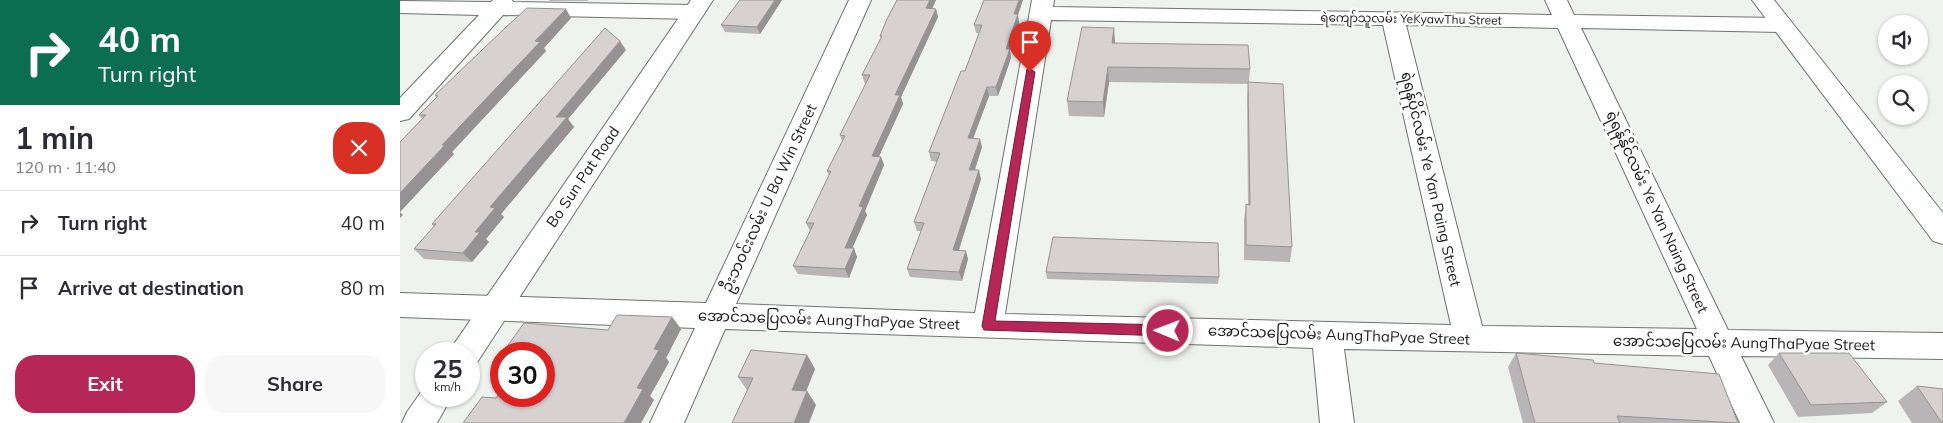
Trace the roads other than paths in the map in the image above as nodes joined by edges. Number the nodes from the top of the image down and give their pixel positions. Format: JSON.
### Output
{"nodes":[{"id":1,"x":860,"y":0,"type":"edge"},
{"id":2,"x":1763,"y":0,"type":"edge"},
{"id":3,"x":500,"y":5,"type":"edge"},
{"id":4,"x":698,"y":6,"type":"edge"},
{"id":5,"x":1041,"y":6,"type":"edge"},
{"id":6,"x":400,"y":8,"type":"edge"},
{"id":7,"x":1562,"y":11,"type":"edge"},
{"id":8,"x":1393,"y":19,"type":"junction"},
{"id":9,"x":1782,"y":25,"type":"junction"},
{"id":10,"x":400,"y":113,"type":"edge"},
{"id":11,"x":1943,"y":233,"type":"edge"},
{"id":12,"x":400,"y":305,"type":"edge"},
{"id":13,"x":496,"y":307,"type":"junction"},
{"id":14,"x":716,"y":316,"type":"junction"},
{"id":15,"x":988,"y":326,"type":"junction"},
{"id":16,"x":1327,"y":335,"type":"junction"},
{"id":17,"x":1470,"y":339,"type":"junction"},
{"id":18,"x":473,"y":342,"type":"edge"},
{"id":19,"x":1718,"y":342,"type":"junction"},
{"id":20,"x":1943,"y":346,"type":"edge"},
{"id":21,"x":429,"y":407,"type":"edge"},
{"id":22,"x":418,"y":423,"type":"edge"},
{"id":23,"x":667,"y":423,"type":"edge"},
{"id":24,"x":1337,"y":423,"type":"edge"},
{"id":25,"x":1757,"y":423,"type":"edge"}],
"edges":[{"from":1,"to":14,"type":"street","name":"ဦးဘဝင်းလမ်း U Ba Win Street"},
{"from":2,"to":9,"type":"street"},
{"from":3,"to":4,"type":"street"},
{"from":3,"to":6,"type":"street"},
{"from":3,"to":10,"type":"street"},
{"from":4,"to":13,"type":"street","name":"Bo Sun Pat Road"},
{"from":5,"to":8,"type":"street","name":"ရဲကျော်သူလမ်း YeKyawThu Street"},
{"from":5,"to":15,"type":"street"},
{"from":7,"to":8,"type":"street","name":"ရဲကျော်သူလမ်း YeKyawThu Street"},
{"from":7,"to":9,"type":"street","name":"ရဲကျော်သူလမ်း YeKyawThu Street"},
{"from":7,"to":19,"type":"street","name":"ရဲရန်နိုင်လမ်း Ye Yan Naing Street"},
{"from":8,"to":17,"type":"street","name":"ရဲရန်ပိုင်လမ်း Ye Yan Paing Street"},
{"from":9,"to":11,"type":"street"},
{"from":12,"to":13,"type":"street","name":"အောင်သပြေလမ်း AungThaPyae Street"},
{"from":13,"to":14,"type":"street","name":"အောင်သပြေလမ်း AungThaPyae Street"},
{"from":13,"to":18,"type":"street","name":"Bo Sun Pat Road"},
{"from":14,"to":15,"type":"street","name":"အောင်သပြေလမ်း AungThaPyae Street"},
{"from":14,"to":23,"type":"street","name":"ဦးဘဝင်းလမ်း U Ba Win Street"},
{"from":15,"to":16,"type":"street","name":"အောင်သပြေလမ်း AungThaPyae Street"},
{"from":16,"to":17,"type":"street","name":"အောင်သပြေလမ်း AungThaPyae Street"},
{"from":16,"to":24,"type":"street"},
{"from":17,"to":19,"type":"street","name":"အောင်သပြေလမ်း AungThaPyae Street"},
{"from":19,"to":20,"type":"street","name":"အောင်သပြေလမ်း AungThaPyae Street"},
{"from":19,"to":25,"type":"street","name":"ရဲရန်နိုင်လမ်း Ye Yan Naing Street"},
{"from":21,"to":22,"type":"street"}]}
